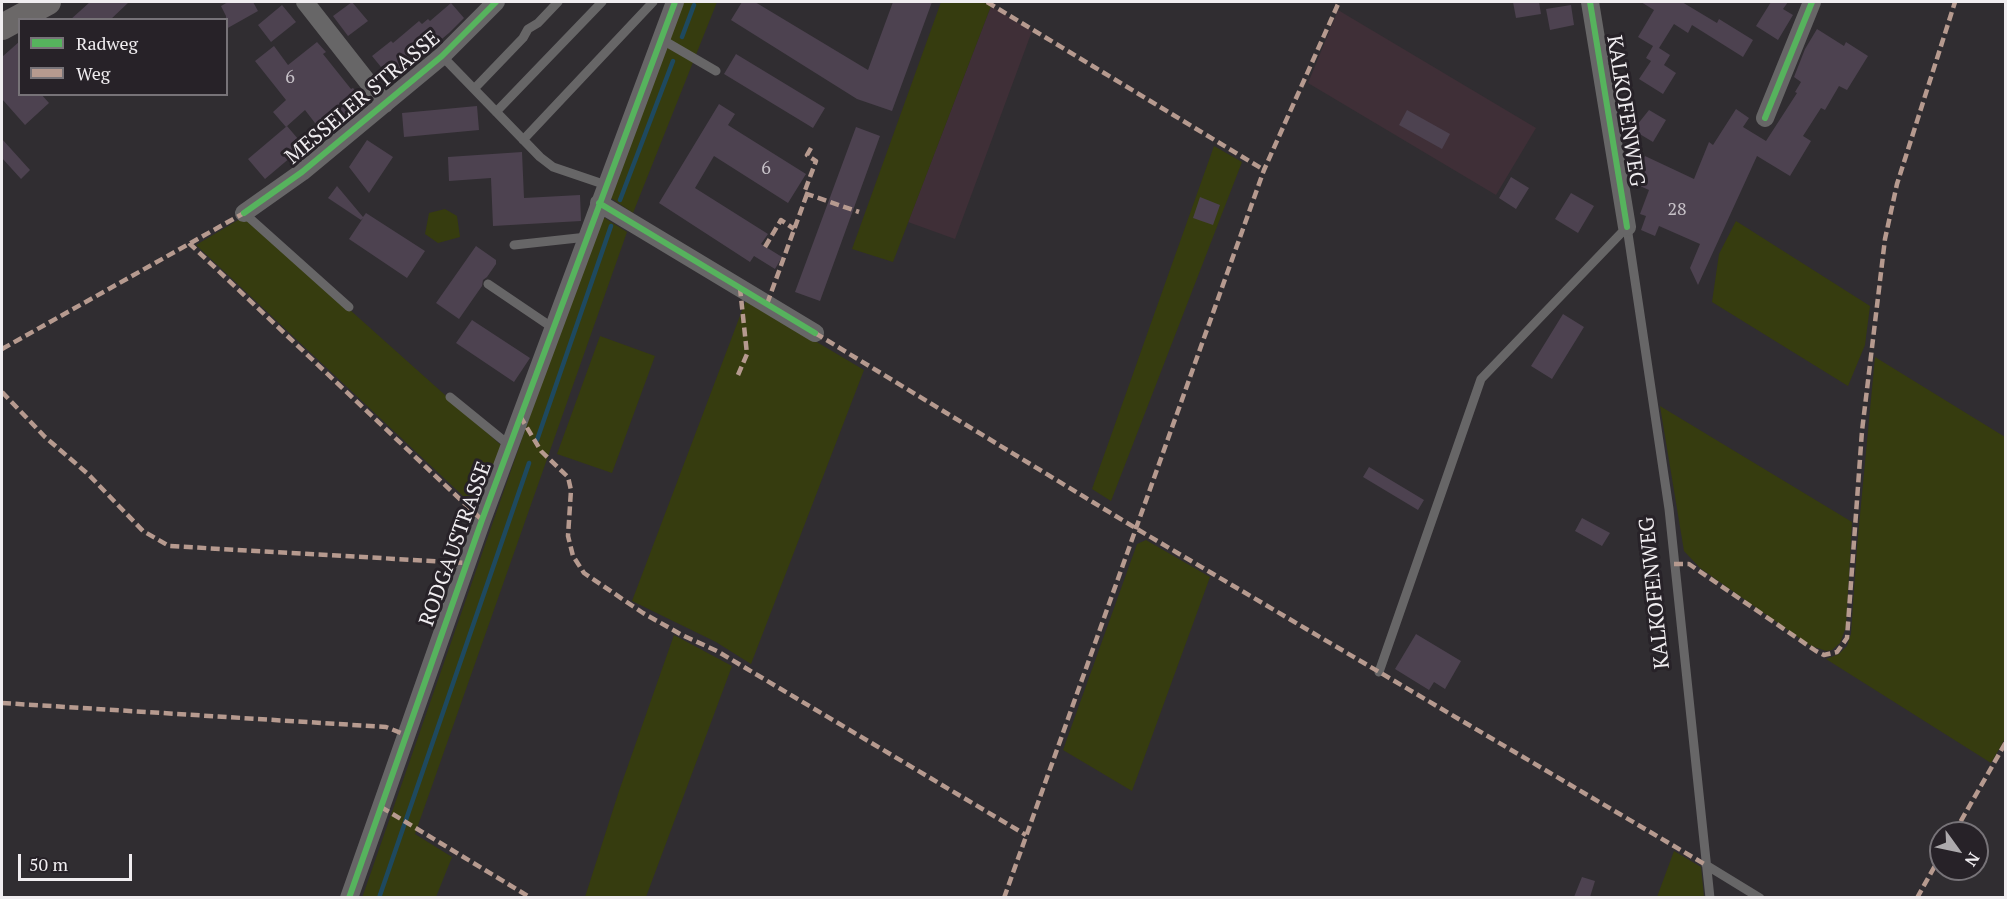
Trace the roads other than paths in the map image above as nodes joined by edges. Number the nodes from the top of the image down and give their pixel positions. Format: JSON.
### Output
{"nodes":[{"id":1,"x":48,"y":2,"type":"edge"},
{"id":2,"x":305,"y":2,"type":"edge"},
{"id":3,"x":495,"y":2,"type":"edge"},
{"id":4,"x":558,"y":2,"type":"edge"},
{"id":5,"x":602,"y":2,"type":"edge"},
{"id":6,"x":652,"y":2,"type":"edge"},
{"id":7,"x":675,"y":2,"type":"edge"},
{"id":8,"x":1590,"y":2,"type":"edge"},
{"id":9,"x":1808,"y":3,"type":"edge"},
{"id":10,"x":18,"y":18,"type":"edge"},
{"id":11,"x":19,"y":18,"type":"edge"},
{"id":12,"x":2,"y":27,"type":"edge"},
{"id":13,"x":661,"y":39,"type":"junction"},
{"id":14,"x":442,"y":56,"type":"junction"},
{"id":15,"x":716,"y":70,"type":"dead end"},
{"id":16,"x":474,"y":89,"type":"junction"},
{"id":17,"x":385,"y":104,"type":"junction"},
{"id":18,"x":496,"y":112,"type":"junction"},
{"id":19,"x":1765,"y":118,"type":"dead end"},
{"id":20,"x":523,"y":140,"type":"junction"},
{"id":21,"x":606,"y":185,"type":"junction"},
{"id":22,"x":599,"y":203,"type":"junction"},
{"id":23,"x":244,"y":213,"type":"joint"},
{"id":24,"x":1627,"y":227,"type":"junction"},
{"id":25,"x":587,"y":237,"type":"junction"},
{"id":26,"x":514,"y":244,"type":"dead end"},
{"id":27,"x":488,"y":284,"type":"dead end"},
{"id":28,"x":349,"y":307,"type":"dead end"},
{"id":29,"x":553,"y":328,"type":"junction"},
{"id":30,"x":815,"y":333,"type":"dead end"},
{"id":31,"x":450,"y":397,"type":"dead end"},
{"id":32,"x":509,"y":445,"type":"junction"},
{"id":33,"x":1379,"y":672,"type":"dead end"},
{"id":34,"x":1706,"y":865,"type":"junction"},
{"id":35,"x":349,"y":897,"type":"edge"},
{"id":36,"x":1710,"y":897,"type":"edge"},
{"id":37,"x":1760,"y":897,"type":"edge"}],
"edges":[{"from":1,"to":11,"type":"street"},
{"from":2,"to":17,"type":"street"},
{"from":3,"to":14,"type":"street","name":"MESSELER STRASSE"},
{"from":4,"to":16,"type":"lane"},
{"from":5,"to":18,"type":"lane"},
{"from":6,"to":20,"type":"lane"},
{"from":7,"to":13,"type":"street","name":"RODGAUSTRASSE"},
{"from":8,"to":24,"type":"street","name":"KALKOFENWEG"},
{"from":9,"to":19,"type":"street"},
{"from":10,"to":12,"type":"street"},
{"from":13,"to":15,"type":"lane"},
{"from":13,"to":21,"type":"street","name":"RODGAUSTRASSE"},
{"from":14,"to":16,"type":"lane"},
{"from":14,"to":17,"type":"street","name":"MESSELER STRASSE"},
{"from":16,"to":18,"type":"lane"},
{"from":17,"to":23,"type":"street","name":"MESSELER STRASSE"},
{"from":18,"to":20,"type":"lane"},
{"from":20,"to":21,"type":"lane"},
{"from":21,"to":22,"type":"street","name":"RODGAUSTRASSE"},
{"from":22,"to":25,"type":"street","name":"RODGAUSTRASSE"},
{"from":22,"to":30,"type":"street"},
{"from":23,"to":28,"type":"lane"},
{"from":24,"to":33,"type":"lane"},
{"from":24,"to":34,"type":"lane","name":"KALKOFENWEG"},
{"from":25,"to":26,"type":"lane"},
{"from":25,"to":29,"type":"street","name":"RODGAUSTRASSE"},
{"from":27,"to":29,"type":"lane"},
{"from":29,"to":32,"type":"street","name":"RODGAUSTRASSE"},
{"from":31,"to":32,"type":"lane"},
{"from":32,"to":35,"type":"street","name":"RODGAUSTRASSE"},
{"from":34,"to":36,"type":"lane","name":"KALKOFENWEG"},
{"from":34,"to":37,"type":"lane"}]}
